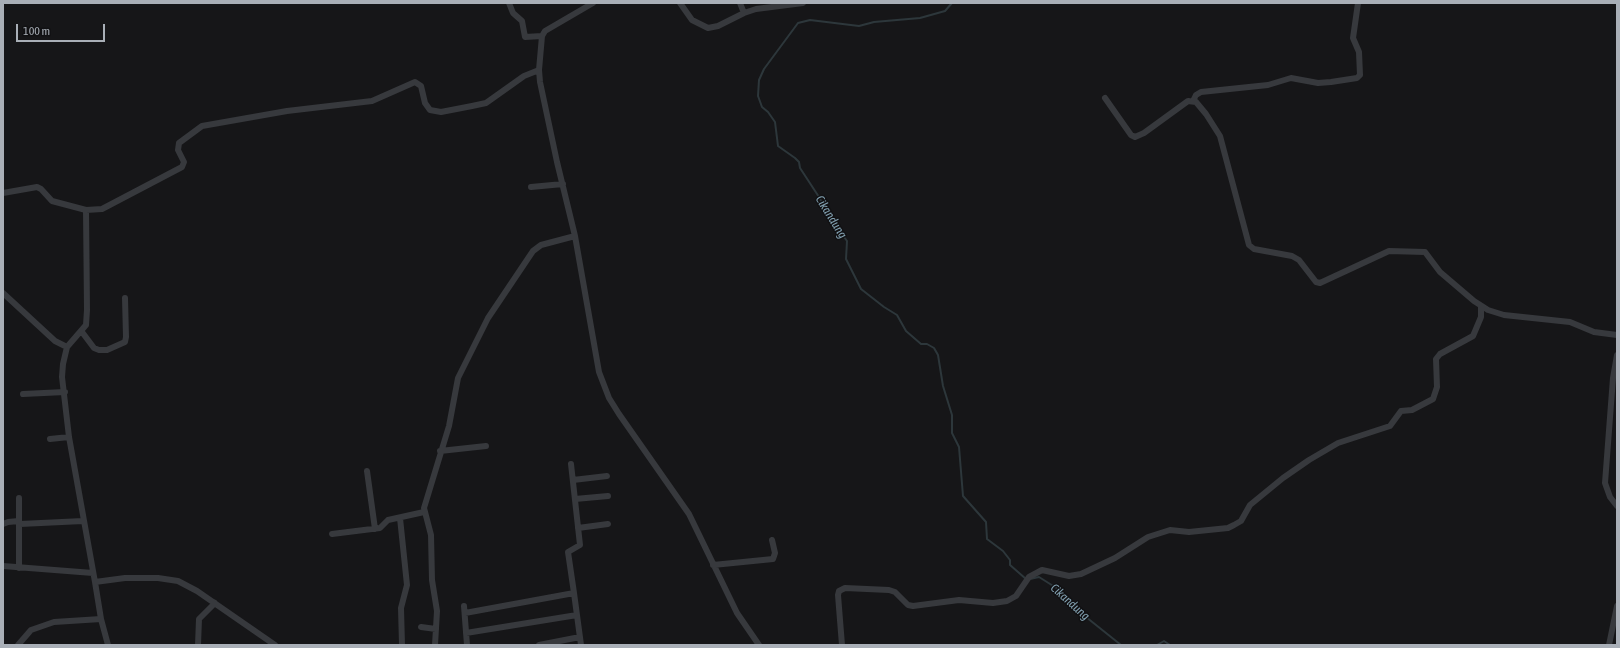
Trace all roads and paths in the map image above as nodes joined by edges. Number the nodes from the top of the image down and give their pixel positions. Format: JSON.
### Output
{"nodes":[{"id":1,"x":509,"y":3,"type":"edge"},
{"id":2,"x":593,"y":3,"type":"edge"},
{"id":3,"x":680,"y":3,"type":"edge"},
{"id":4,"x":740,"y":3,"type":"edge"},
{"id":5,"x":803,"y":3,"type":"edge"},
{"id":6,"x":1358,"y":3,"type":"edge"},
{"id":7,"x":744,"y":12,"type":"junction"},
{"id":8,"x":542,"y":36,"type":"junction"},
{"id":9,"x":539,"y":70,"type":"junction"},
{"id":10,"x":1105,"y":98,"type":"dead end"},
{"id":11,"x":1193,"y":101,"type":"junction"},
{"id":12,"x":563,"y":184,"type":"junction"},
{"id":13,"x":531,"y":187,"type":"dead end"},
{"id":14,"x":3,"y":193,"type":"edge"},
{"id":15,"x":86,"y":210,"type":"junction"},
{"id":16,"x":575,"y":236,"type":"junction"},
{"id":17,"x":3,"y":293,"type":"edge"},
{"id":18,"x":125,"y":298,"type":"dead end"},
{"id":19,"x":1481,"y":307,"type":"junction"},
{"id":20,"x":82,"y":332,"type":"junction"},
{"id":21,"x":1617,"y":335,"type":"edge"},
{"id":22,"x":67,"y":347,"type":"junction"},
{"id":23,"x":1617,"y":355,"type":"edge"},
{"id":24,"x":65,"y":392,"type":"junction"},
{"id":25,"x":23,"y":394,"type":"dead end"},
{"id":26,"x":69,"y":437,"type":"junction"},
{"id":27,"x":50,"y":439,"type":"dead end"},
{"id":28,"x":486,"y":446,"type":"dead end"},
{"id":29,"x":440,"y":451,"type":"junction"},
{"id":30,"x":571,"y":464,"type":"dead end"},
{"id":31,"x":367,"y":471,"type":"dead end"},
{"id":32,"x":607,"y":476,"type":"dead end"},
{"id":33,"x":573,"y":480,"type":"junction"},
{"id":34,"x":608,"y":496,"type":"dead end"},
{"id":35,"x":19,"y":498,"type":"dead end"},
{"id":36,"x":575,"y":499,"type":"junction"},
{"id":37,"x":1617,"y":506,"type":"edge"},
{"id":38,"x":424,"y":512,"type":"junction"},
{"id":39,"x":400,"y":518,"type":"junction"},
{"id":40,"x":84,"y":521,"type":"junction"},
{"id":41,"x":19,"y":523,"type":"junction"},
{"id":42,"x":3,"y":524,"type":"edge"},
{"id":43,"x":608,"y":524,"type":"dead end"},
{"id":44,"x":578,"y":528,"type":"junction"},
{"id":45,"x":375,"y":529,"type":"junction"},
{"id":46,"x":332,"y":534,"type":"dead end"},
{"id":47,"x":772,"y":540,"type":"dead end"},
{"id":48,"x":713,"y":565,"type":"junction"},
{"id":49,"x":3,"y":566,"type":"edge"},
{"id":50,"x":19,"y":568,"type":"junction"},
{"id":51,"x":93,"y":573,"type":"junction"},
{"id":52,"x":95,"y":582,"type":"junction"},
{"id":53,"x":574,"y":593,"type":"junction"},
{"id":54,"x":215,"y":603,"type":"junction"},
{"id":55,"x":1617,"y":606,"type":"edge"},
{"id":56,"x":577,"y":615,"type":"junction"},
{"id":57,"x":101,"y":619,"type":"junction"},
{"id":58,"x":421,"y":627,"type":"dead end"},
{"id":59,"x":436,"y":629,"type":"junction"},
{"id":60,"x":466,"y":633,"type":"junction"},
{"id":61,"x":580,"y":637,"type":"junction"},
{"id":62,"x":268,"y":642,"type":"edge"},
{"id":63,"x":1617,"y":643,"type":"edge"},
{"id":64,"x":1609,"y":644,"type":"edge"},
{"id":65,"x":18,"y":645,"type":"edge"},
{"id":66,"x":108,"y":645,"type":"edge"},
{"id":67,"x":198,"y":645,"type":"edge"},
{"id":68,"x":275,"y":645,"type":"edge"},
{"id":69,"x":402,"y":645,"type":"edge"},
{"id":70,"x":435,"y":645,"type":"edge"},
{"id":71,"x":467,"y":645,"type":"edge"},
{"id":72,"x":539,"y":645,"type":"edge"},
{"id":73,"x":581,"y":645,"type":"edge"},
{"id":74,"x":759,"y":645,"type":"edge"},
{"id":75,"x":842,"y":645,"type":"edge"}],
"edges":[{"from":1,"to":8,"type":"street"},
{"from":2,"to":8,"type":"street"},
{"from":3,"to":7,"type":"street"},
{"from":4,"to":7,"type":"street"},
{"from":5,"to":7,"type":"street"},
{"from":6,"to":11,"type":"street"},
{"from":8,"to":9,"type":"street"},
{"from":9,"to":12,"type":"street"},
{"from":9,"to":15,"type":"street"},
{"from":10,"to":11,"type":"street"},
{"from":11,"to":19,"type":"street"},
{"from":12,"to":13,"type":"street"},
{"from":12,"to":16,"type":"street"},
{"from":14,"to":15,"type":"street"},
{"from":15,"to":20,"type":"street"},
{"from":16,"to":29,"type":"street"},
{"from":16,"to":48,"type":"street"},
{"from":17,"to":22,"type":"street"},
{"from":18,"to":20,"type":"street"},
{"from":19,"to":21,"type":"street"},
{"from":19,"to":75,"type":"street"},
{"from":20,"to":22,"type":"street"},
{"from":22,"to":24,"type":"street"},
{"from":23,"to":37,"type":"street"},
{"from":24,"to":25,"type":"street"},
{"from":24,"to":26,"type":"street"},
{"from":26,"to":27,"type":"street"},
{"from":26,"to":40,"type":"street"},
{"from":28,"to":29,"type":"street"},
{"from":29,"to":38,"type":"street"},
{"from":30,"to":33,"type":"street"},
{"from":31,"to":45,"type":"street"},
{"from":32,"to":33,"type":"street"},
{"from":33,"to":36,"type":"street"},
{"from":34,"to":36,"type":"street"},
{"from":35,"to":41,"type":"street"},
{"from":36,"to":44,"type":"street"},
{"from":38,"to":39,"type":"street"},
{"from":38,"to":59,"type":"street"},
{"from":39,"to":45,"type":"street"},
{"from":39,"to":69,"type":"street"},
{"from":40,"to":41,"type":"street"},
{"from":40,"to":51,"type":"street"},
{"from":41,"to":42,"type":"street"},
{"from":41,"to":50,"type":"street"},
{"from":43,"to":44,"type":"street"},
{"from":44,"to":53,"type":"street"},
{"from":45,"to":46,"type":"street"},
{"from":47,"to":48,"type":"street"},
{"from":48,"to":74,"type":"street"},
{"from":49,"to":50,"type":"street"},
{"from":50,"to":51,"type":"street"},
{"from":51,"to":52,"type":"street"},
{"from":52,"to":54,"type":"street"},
{"from":52,"to":57,"type":"street"},
{"from":53,"to":56,"type":"street"},
{"from":53,"to":60,"type":"street"},
{"from":54,"to":62,"type":"street"},
{"from":54,"to":67,"type":"street"},
{"from":55,"to":64,"type":"street"},
{"from":56,"to":60,"type":"street"},
{"from":56,"to":61,"type":"street"},
{"from":57,"to":65,"type":"street"},
{"from":57,"to":66,"type":"street"},
{"from":58,"to":59,"type":"street"},
{"from":59,"to":70,"type":"street"},
{"from":60,"to":71,"type":"street"},
{"from":61,"to":72,"type":"street"},
{"from":61,"to":73,"type":"street"},
{"from":62,"to":68,"type":"street"},
{"from":63,"to":64,"type":"street"}]}
